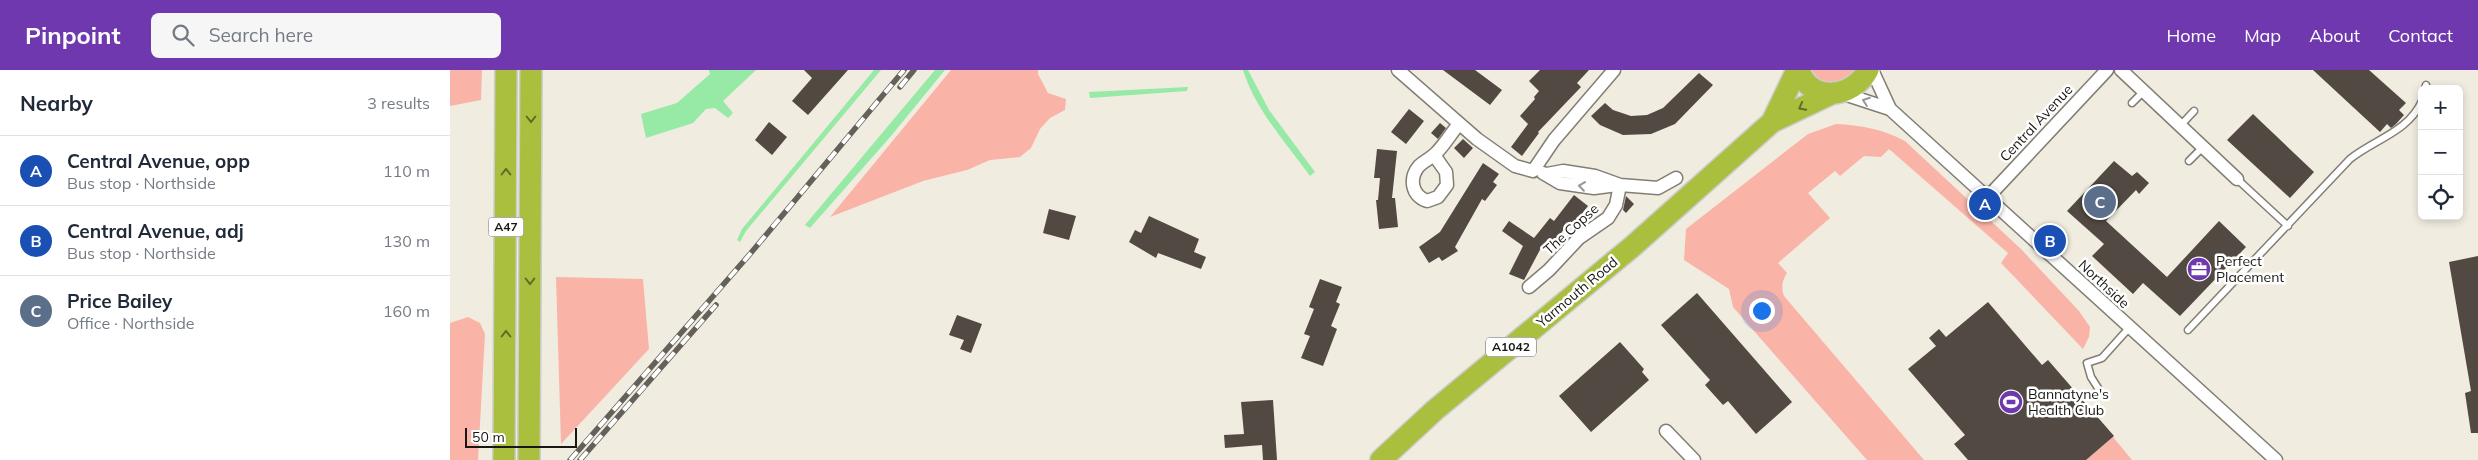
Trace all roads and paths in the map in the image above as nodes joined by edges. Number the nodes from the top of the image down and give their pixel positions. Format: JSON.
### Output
{"nodes":[{"id":1,"x":506,"y":70,"type":"edge"},
{"id":2,"x":532,"y":70,"type":"edge"},
{"id":3,"x":1398,"y":70,"type":"edge"},
{"id":4,"x":1614,"y":70,"type":"edge"},
{"id":5,"x":1798,"y":70,"type":"edge"},
{"id":6,"x":1868,"y":70,"type":"edge"},
{"id":7,"x":1872,"y":70,"type":"edge"},
{"id":8,"x":2107,"y":70,"type":"edge"},
{"id":9,"x":2121,"y":70,"type":"edge"},
{"id":10,"x":2143,"y":92,"type":"junction"},
{"id":11,"x":1837,"y":93,"type":"junction"},
{"id":12,"x":2132,"y":103,"type":"dead end"},
{"id":13,"x":1890,"y":109,"type":"junction"},
{"id":14,"x":2418,"y":110,"type":"edge"},
{"id":15,"x":2194,"y":111,"type":"dead end"},
{"id":16,"x":1772,"y":122,"type":"junction"},
{"id":17,"x":1459,"y":124,"type":"junction"},
{"id":18,"x":2181,"y":126,"type":"junction"},
{"id":19,"x":2203,"y":147,"type":"junction"},
{"id":20,"x":1434,"y":155,"type":"dead end"},
{"id":21,"x":2189,"y":161,"type":"dead end"},
{"id":22,"x":1533,"y":171,"type":"junction"},
{"id":23,"x":1676,"y":178,"type":"dead end"},
{"id":24,"x":2237,"y":179,"type":"joint"},
{"id":25,"x":1620,"y":185,"type":"junction"},
{"id":26,"x":1988,"y":197,"type":"junction"},
{"id":27,"x":2288,"y":226,"type":"junction"},
{"id":28,"x":1529,"y":287,"type":"dead end"},
{"id":29,"x":2129,"y":328,"type":"junction"},
{"id":30,"x":2188,"y":330,"type":"dead end"},
{"id":31,"x":2098,"y":388,"type":"dead end"},
{"id":32,"x":1666,"y":432,"type":"dead end"},
{"id":33,"x":504,"y":460,"type":"edge"},
{"id":34,"x":530,"y":460,"type":"edge"},
{"id":35,"x":1381,"y":460,"type":"edge"},
{"id":36,"x":1694,"y":460,"type":"edge"},
{"id":37,"x":2276,"y":460,"type":"edge"}],
"edges":[{"from":33,"to":1,"type":"highway","number":"A47","one_way":true},
{"from":2,"to":34,"type":"highway","number":"A47","one_way":true},
{"from":3,"to":17,"type":"street"},
{"from":4,"to":22,"type":"street"},
{"from":5,"to":11,"type":"highway","name":"Yarmouth Road","number":"A1042"},
{"from":5,"to":16,"type":"highway","name":"Yarmouth Road","number":"A1042"},
{"from":6,"to":11,"type":"highway","name":"Yarmouth Road","number":"A1042"},
{"from":7,"to":13,"type":"street","name":"Northside"},
{"from":8,"to":26,"type":"street","name":"Central Avenue"},
{"from":9,"to":10,"type":"street"},
{"from":10,"to":12,"type":"lane"},
{"from":10,"to":18,"type":"street"},
{"from":13,"to":11,"type":"street","name":"Northside","one_way":true},
{"from":11,"to":16,"type":"highway","name":"Yarmouth Road","number":"A1042","one_way":true},
{"from":13,"to":26,"type":"street","name":"Northside"},
{"from":14,"to":27,"type":"lane"},
{"from":15,"to":18,"type":"lane"},
{"from":16,"to":35,"type":"highway","name":"Yarmouth Road","number":"A1042"},
{"from":17,"to":20,"type":"street"},
{"from":17,"to":22,"type":"street"},
{"from":18,"to":19,"type":"street"},
{"from":19,"to":21,"type":"lane"},
{"from":19,"to":24,"type":"street"},
{"from":22,"to":25,"type":"street"},
{"from":23,"to":25,"type":"street"},
{"from":24,"to":27,"type":"lane"},
{"from":25,"to":28,"type":"street","name":"The Copse"},
{"from":26,"to":29,"type":"street","name":"Northside"},
{"from":27,"to":30,"type":"lane"},
{"from":29,"to":31,"type":"lane"},
{"from":29,"to":37,"type":"street","name":"Northside"},
{"from":32,"to":36,"type":"street"}]}
